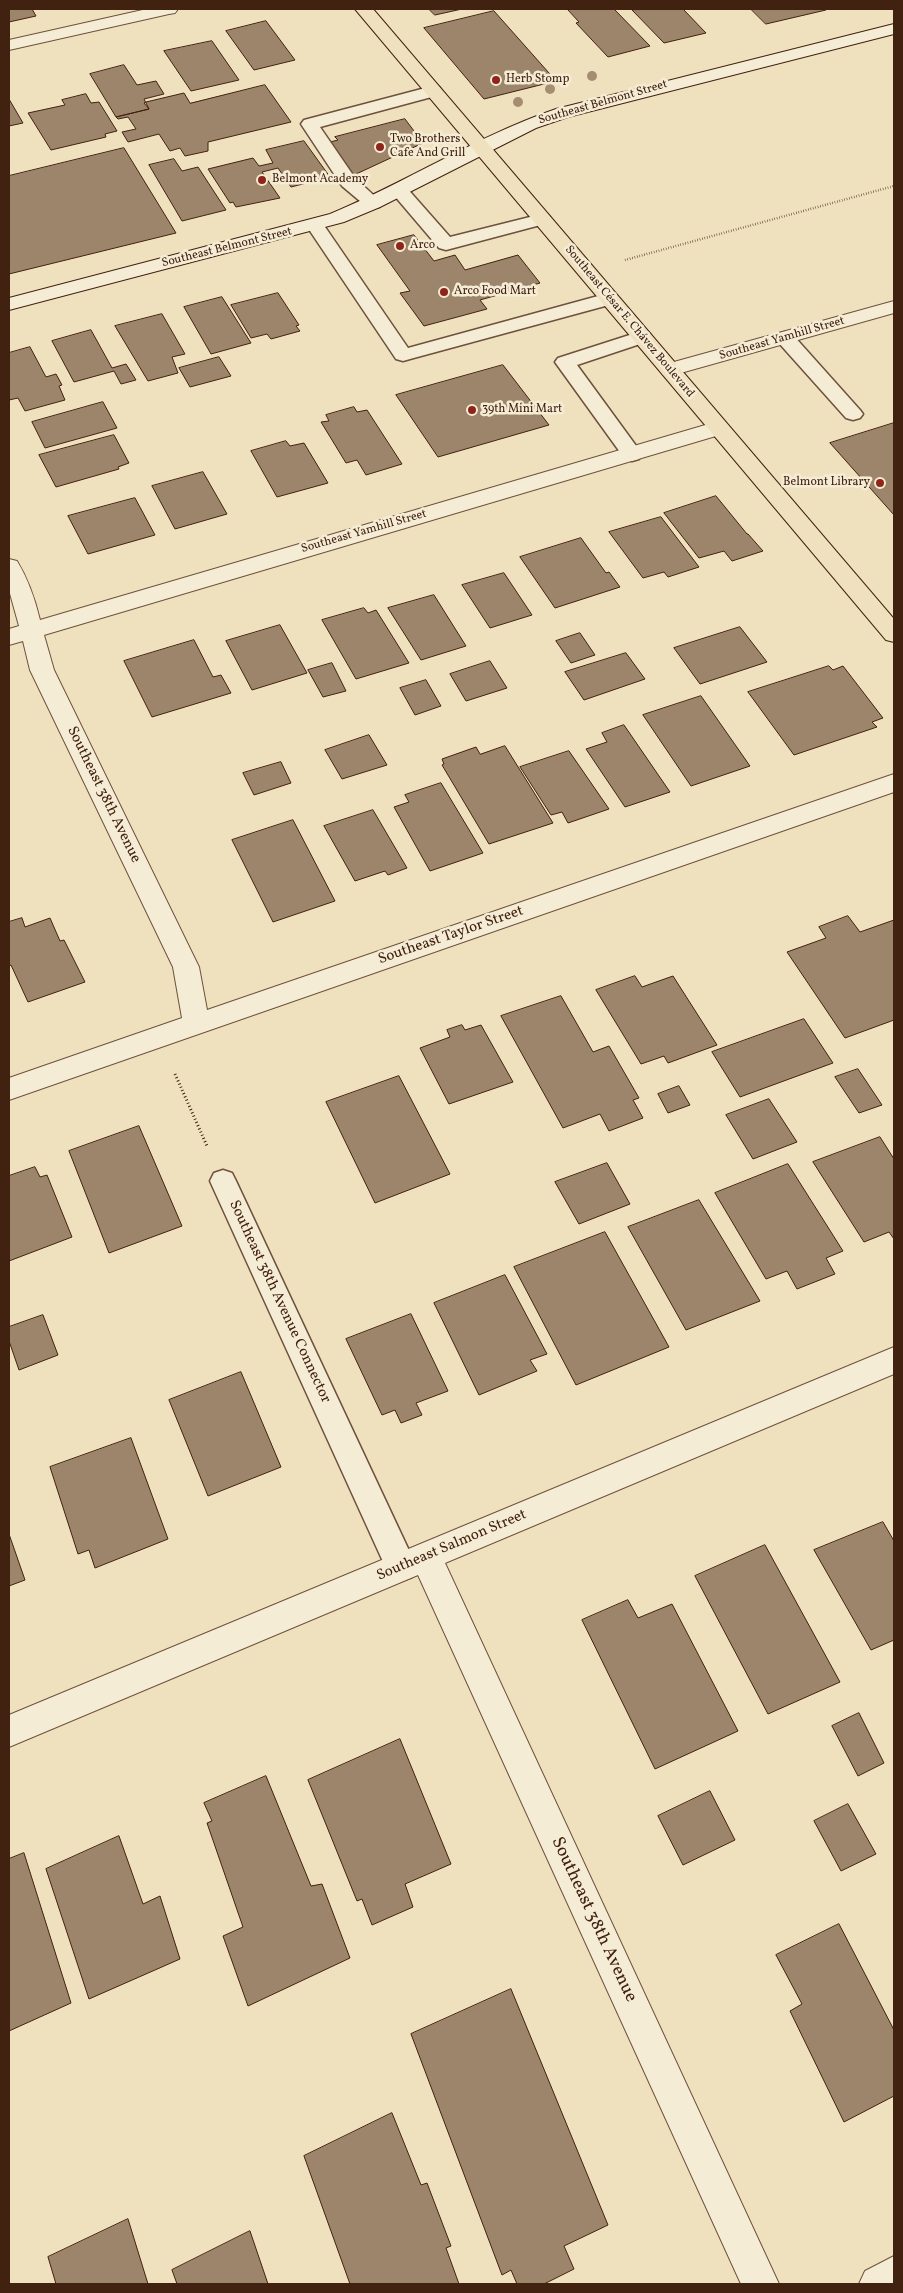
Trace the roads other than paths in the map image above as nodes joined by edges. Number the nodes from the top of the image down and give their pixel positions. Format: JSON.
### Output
{"nodes":[{"id":1,"x":168,"y":9,"type":"edge"},
{"id":2,"x":364,"y":9,"type":"edge"},
{"id":3,"x":894,"y":29,"type":"edge"},
{"id":4,"x":9,"y":45,"type":"edge"},
{"id":5,"x":433,"y":91,"type":"junction"},
{"id":6,"x":481,"y":148,"type":"junction"},
{"id":7,"x":399,"y":190,"type":"junction"},
{"id":8,"x":374,"y":203,"type":"junction"},
{"id":9,"x":542,"y":219,"type":"junction"},
{"id":10,"x":315,"y":225,"type":"junction"},
{"id":11,"x":609,"y":299,"type":"junction"},
{"id":12,"x":9,"y":304,"type":"edge"},
{"id":13,"x":894,"y":308,"type":"edge"},
{"id":14,"x":642,"y":338,"type":"junction"},
{"id":15,"x":785,"y":338,"type":"junction"},
{"id":16,"x":670,"y":370,"type":"junction"},
{"id":17,"x":853,"y":414,"type":"dead end"},
{"id":18,"x":719,"y":428,"type":"junction"},
{"id":19,"x":632,"y":454,"type":"junction"},
{"id":20,"x":9,"y":566,"type":"edge"},
{"id":21,"x":32,"y":630,"type":"junction"},
{"id":22,"x":894,"y":634,"type":"edge"},
{"id":23,"x":9,"y":637,"type":"edge"},
{"id":24,"x":894,"y":783,"type":"edge"},
{"id":25,"x":196,"y":1024,"type":"junction"},
{"id":26,"x":9,"y":1089,"type":"edge"},
{"id":27,"x":223,"y":1181,"type":"road end"},
{"id":28,"x":894,"y":1360,"type":"edge"},
{"id":29,"x":414,"y":1562,"type":"junction"},
{"id":30,"x":9,"y":1731,"type":"edge"},
{"id":31,"x":894,"y":2276,"type":"edge"},
{"id":32,"x":760,"y":2284,"type":"edge"},
{"id":33,"x":878,"y":2284,"type":"edge"}],
"edges":[{"from":1,"to":4,"type":"street"},
{"from":2,"to":5,"type":"main road","name":"Southeast César E. Chávez Boulevard"},
{"from":3,"to":6,"type":"street","name":"Southeast Belmont Street"},
{"from":5,"to":6,"type":"main road","name":"Southeast César E. Chávez Boulevard"},
{"from":5,"to":8,"type":"lane"},
{"from":6,"to":7,"type":"street","name":"Southeast Belmont Street"},
{"from":6,"to":9,"type":"main road","name":"Southeast César E. Chávez Boulevard"},
{"from":7,"to":8,"type":"street","name":"Southeast Belmont Street"},
{"from":7,"to":9,"type":"lane"},
{"from":8,"to":10,"type":"street","name":"Southeast Belmont Street"},
{"from":9,"to":11,"type":"main road","name":"Southeast César E. Chávez Boulevard"},
{"from":10,"to":11,"type":"lane"},
{"from":10,"to":12,"type":"street","name":"Southeast Belmont Street"},
{"from":11,"to":14,"type":"main road","name":"Southeast César E. Chávez Boulevard"},
{"from":13,"to":15,"type":"street","name":"Southeast Yamhill Street"},
{"from":14,"to":16,"type":"main road","name":"Southeast César E. Chávez Boulevard"},
{"from":14,"to":19,"type":"lane"},
{"from":15,"to":16,"type":"street","name":"Southeast Yamhill Street"},
{"from":15,"to":17,"type":"lane"},
{"from":16,"to":18,"type":"main road","name":"Southeast César E. Chávez Boulevard"},
{"from":18,"to":19,"type":"street","name":"Southeast Yamhill Street"},
{"from":18,"to":22,"type":"main road","name":"Southeast César E. Chávez Boulevard"},
{"from":19,"to":21,"type":"street","name":"Southeast Yamhill Street"},
{"from":20,"to":21,"type":"street","name":"Southeast 38th Avenue"},
{"from":21,"to":23,"type":"street","name":"Southeast Yamhill Street"},
{"from":21,"to":25,"type":"street","name":"Southeast 38th Avenue"},
{"from":24,"to":25,"type":"street","name":"Southeast Taylor Street"},
{"from":25,"to":26,"type":"street","name":"Southeast Taylor Street"},
{"from":27,"to":29,"type":"lane","name":"Southeast 38th Avenue Connector"},
{"from":28,"to":29,"type":"street","name":"Southeast Salmon Street"},
{"from":29,"to":30,"type":"street","name":"Southeast Salmon Street"},
{"from":29,"to":32,"type":"street","name":"Southeast 38th Avenue"},
{"from":31,"to":33,"type":"street"}]}
